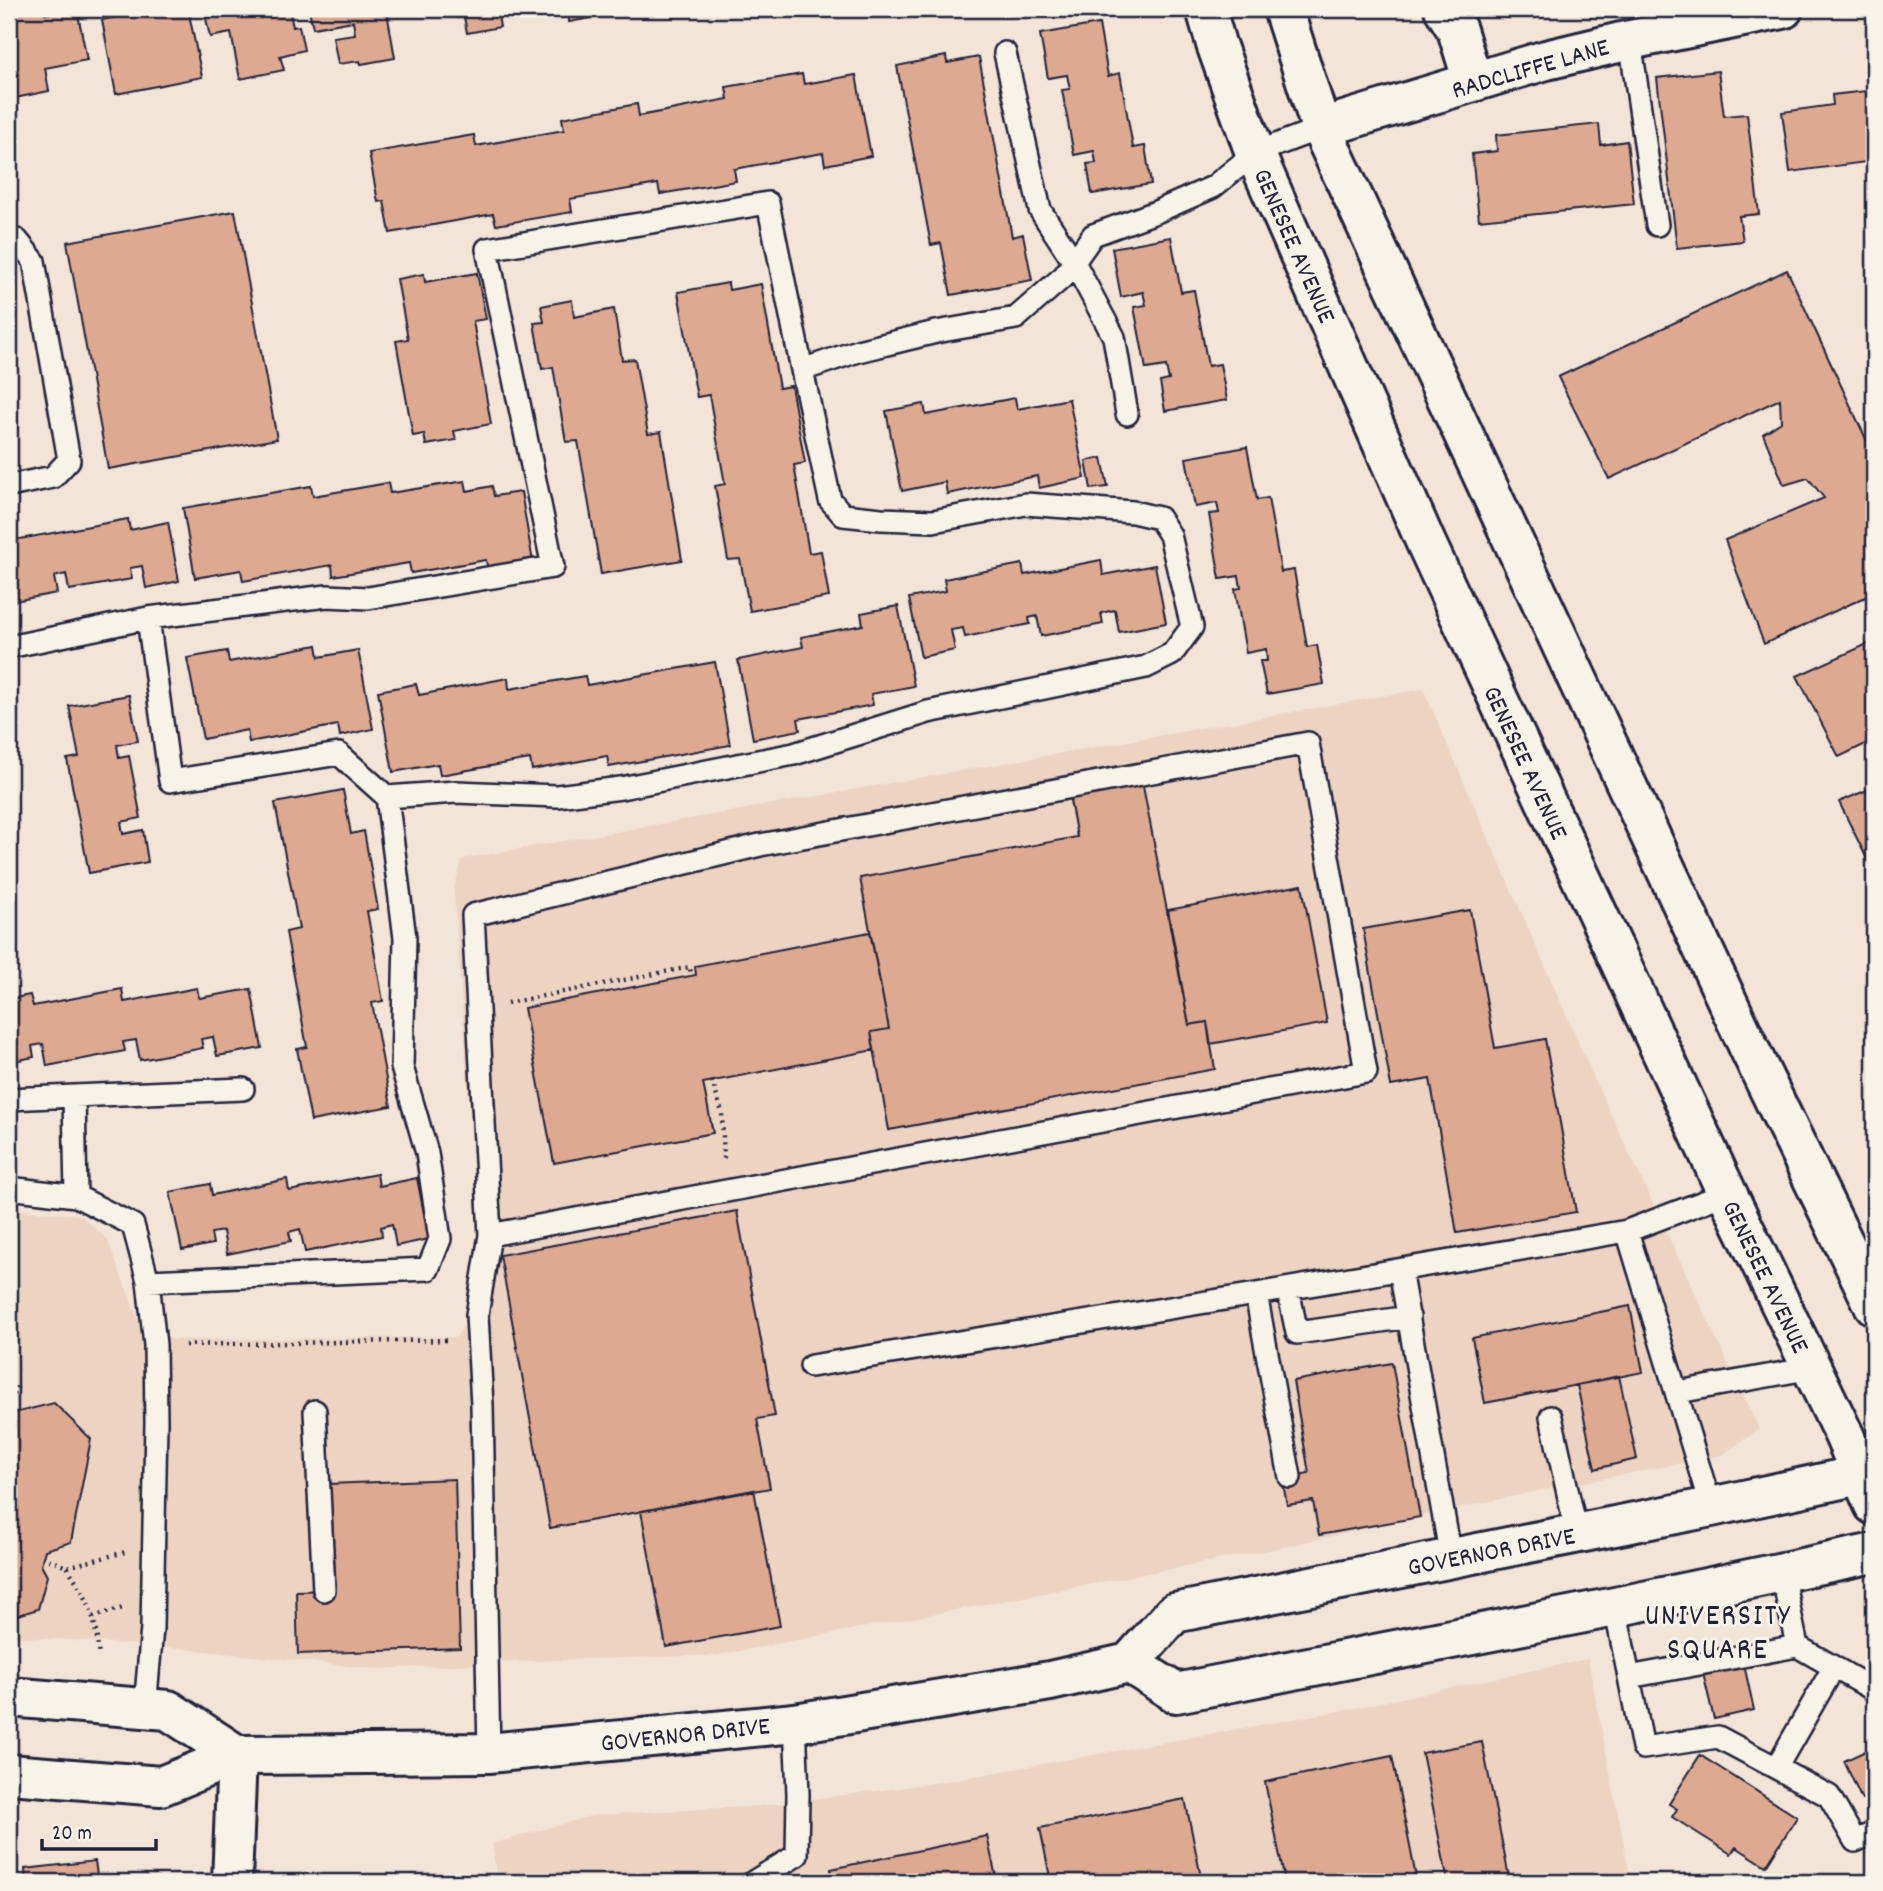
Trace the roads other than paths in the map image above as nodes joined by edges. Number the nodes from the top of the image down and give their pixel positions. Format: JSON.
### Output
{"nodes":[{"id":1,"x":1206,"y":9,"type":"edge"},
{"id":2,"x":1283,"y":9,"type":"edge"},
{"id":3,"x":1444,"y":9,"type":"edge"},
{"id":4,"x":1783,"y":9,"type":"edge"},
{"id":5,"x":1630,"y":40,"type":"junction"},
{"id":6,"x":1005,"y":53,"type":"dead end"},
{"id":7,"x":1473,"y":82,"type":"junction"},
{"id":8,"x":1321,"y":128,"type":"junction"},
{"id":9,"x":1255,"y":153,"type":"junction"},
{"id":10,"x":1657,"y":225,"type":"dead end"},
{"id":11,"x":9,"y":238,"type":"edge"},
{"id":12,"x":1074,"y":262,"type":"junction"},
{"id":13,"x":802,"y":370,"type":"junction"},
{"id":14,"x":1128,"y":414,"type":"dead end"},
{"id":15,"x":9,"y":486,"type":"edge"},
{"id":16,"x":148,"y":618,"type":"junction"},
{"id":17,"x":9,"y":647,"type":"edge"},
{"id":18,"x":387,"y":796,"type":"junction"},
{"id":19,"x":243,"y":1089,"type":"dead end"},
{"id":20,"x":74,"y":1096,"type":"junction"},
{"id":21,"x":9,"y":1099,"type":"edge"},
{"id":22,"x":9,"y":1188,"type":"edge"},
{"id":23,"x":1727,"y":1193,"type":"junction"},
{"id":24,"x":76,"y":1196,"type":"junction"},
{"id":25,"x":1627,"y":1231,"type":"junction"},
{"id":26,"x":490,"y":1235,"type":"junction"},
{"id":27,"x":1401,"y":1270,"type":"junction"},
{"id":28,"x":148,"y":1281,"type":"junction"},
{"id":29,"x":1288,"y":1289,"type":"junction"},
{"id":30,"x":1256,"y":1294,"type":"junction"},
{"id":31,"x":1874,"y":1306,"type":"edge"},
{"id":32,"x":1409,"y":1317,"type":"junction"},
{"id":33,"x":811,"y":1366,"type":"dead end"},
{"id":34,"x":1812,"y":1368,"type":"junction"},
{"id":35,"x":1678,"y":1392,"type":"junction"},
{"id":36,"x":315,"y":1411,"type":"dead end"},
{"id":37,"x":1551,"y":1417,"type":"dead end"},
{"id":38,"x":1290,"y":1477,"type":"dead end"},
{"id":39,"x":1870,"y":1484,"type":"edge"},
{"id":40,"x":1711,"y":1507,"type":"junction"},
{"id":41,"x":1577,"y":1534,"type":"junction"},
{"id":42,"x":1874,"y":1553,"type":"edge"},
{"id":43,"x":1451,"y":1558,"type":"junction"},
{"id":44,"x":1782,"y":1573,"type":"junction"},
{"id":45,"x":324,"y":1590,"type":"dead end"},
{"id":46,"x":1615,"y":1607,"type":"junction"},
{"id":47,"x":1797,"y":1646,"type":"junction"},
{"id":48,"x":1129,"y":1663,"type":"junction"},
{"id":49,"x":1834,"y":1667,"type":"junction"},
{"id":50,"x":1629,"y":1677,"type":"junction"},
{"id":51,"x":1874,"y":1688,"type":"edge"},
{"id":52,"x":9,"y":1698,"type":"edge"},
{"id":53,"x":145,"y":1708,"type":"junction"},
{"id":54,"x":795,"y":1723,"type":"junction"},
{"id":55,"x":489,"y":1753,"type":"junction"},
{"id":56,"x":237,"y":1755,"type":"junction"},
{"id":57,"x":1776,"y":1768,"type":"junction"},
{"id":58,"x":9,"y":1773,"type":"edge"},
{"id":59,"x":1874,"y":1833,"type":"edge"},
{"id":60,"x":232,"y":1882,"type":"edge"},
{"id":61,"x":753,"y":1882,"type":"edge"}],
"edges":[{"from":1,"to":9,"type":"main road","name":"GENESEE AVENUE"},
{"from":2,"to":8,"type":"main road"},
{"from":3,"to":7,"type":"main road"},
{"from":4,"to":5,"type":"main road","name":"RADCLIFFE LANE"},
{"from":5,"to":7,"type":"main road","name":"RADCLIFFE LANE"},
{"from":5,"to":10,"type":"lane"},
{"from":6,"to":12,"type":"lane"},
{"from":7,"to":8,"type":"main road","name":"RADCLIFFE LANE"},
{"from":8,"to":9,"type":"lane"},
{"from":8,"to":31,"type":"main road"},
{"from":9,"to":12,"type":"lane"},
{"from":9,"to":23,"type":"main road","name":"GENESEE AVENUE"},
{"from":11,"to":15,"type":"lane"},
{"from":12,"to":13,"type":"lane"},
{"from":12,"to":14,"type":"lane"},
{"from":13,"to":16,"type":"lane"},
{"from":13,"to":18,"type":"lane"},
{"from":16,"to":17,"type":"lane"},
{"from":16,"to":18,"type":"lane"},
{"from":18,"to":28,"type":"lane"},
{"from":19,"to":20,"type":"lane"},
{"from":20,"to":21,"type":"lane"},
{"from":20,"to":24,"type":"lane"},
{"from":22,"to":24,"type":"lane"},
{"from":23,"to":25,"type":"lane"},
{"from":23,"to":34,"type":"main road","name":"GENESEE AVENUE"},
{"from":24,"to":28,"type":"lane"},
{"from":25,"to":27,"type":"lane"},
{"from":25,"to":35,"type":"lane"},
{"from":26,"to":26,"type":"lane"},
{"from":26,"to":55,"type":"lane"},
{"from":27,"to":29,"type":"lane"},
{"from":27,"to":32,"type":"lane"},
{"from":28,"to":53,"type":"lane"},
{"from":29,"to":30,"type":"lane"},
{"from":29,"to":32,"type":"lane"},
{"from":30,"to":33,"type":"lane"},
{"from":30,"to":38,"type":"lane"},
{"from":32,"to":43,"type":"lane"},
{"from":34,"to":35,"type":"lane"},
{"from":34,"to":39,"type":"main road","name":"GENESEE AVENUE"},
{"from":35,"to":40,"type":"lane"},
{"from":36,"to":45,"type":"lane"},
{"from":37,"to":41,"type":"lane"},
{"from":39,"to":40,"type":"main road","name":"GOVERNOR DRIVE"},
{"from":40,"to":41,"type":"main road","name":"GOVERNOR DRIVE"},
{"from":41,"to":43,"type":"main road","name":"GOVERNOR DRIVE"},
{"from":42,"to":44,"type":"main road"},
{"from":43,"to":48,"type":"main road","name":"GOVERNOR DRIVE"},
{"from":44,"to":46,"type":"main road"},
{"from":44,"to":47,"type":"lane"},
{"from":46,"to":48,"type":"main road"},
{"from":46,"to":50,"type":"lane"},
{"from":47,"to":49,"type":"lane"},
{"from":47,"to":50,"type":"lane"},
{"from":48,"to":54,"type":"main road","name":"GOVERNOR DRIVE"},
{"from":49,"to":51,"type":"lane"},
{"from":49,"to":57,"type":"lane"},
{"from":50,"to":57,"type":"lane"},
{"from":52,"to":53,"type":"main road"},
{"from":53,"to":56,"type":"main road"},
{"from":54,"to":55,"type":"main road","name":"GOVERNOR DRIVE"},
{"from":54,"to":61,"type":"lane"},
{"from":55,"to":56,"type":"main road","name":"GOVERNOR DRIVE"},
{"from":56,"to":58,"type":"main road","name":"GOVERNOR DRIVE"},
{"from":56,"to":60,"type":"main road"},
{"from":57,"to":59,"type":"lane"}]}
